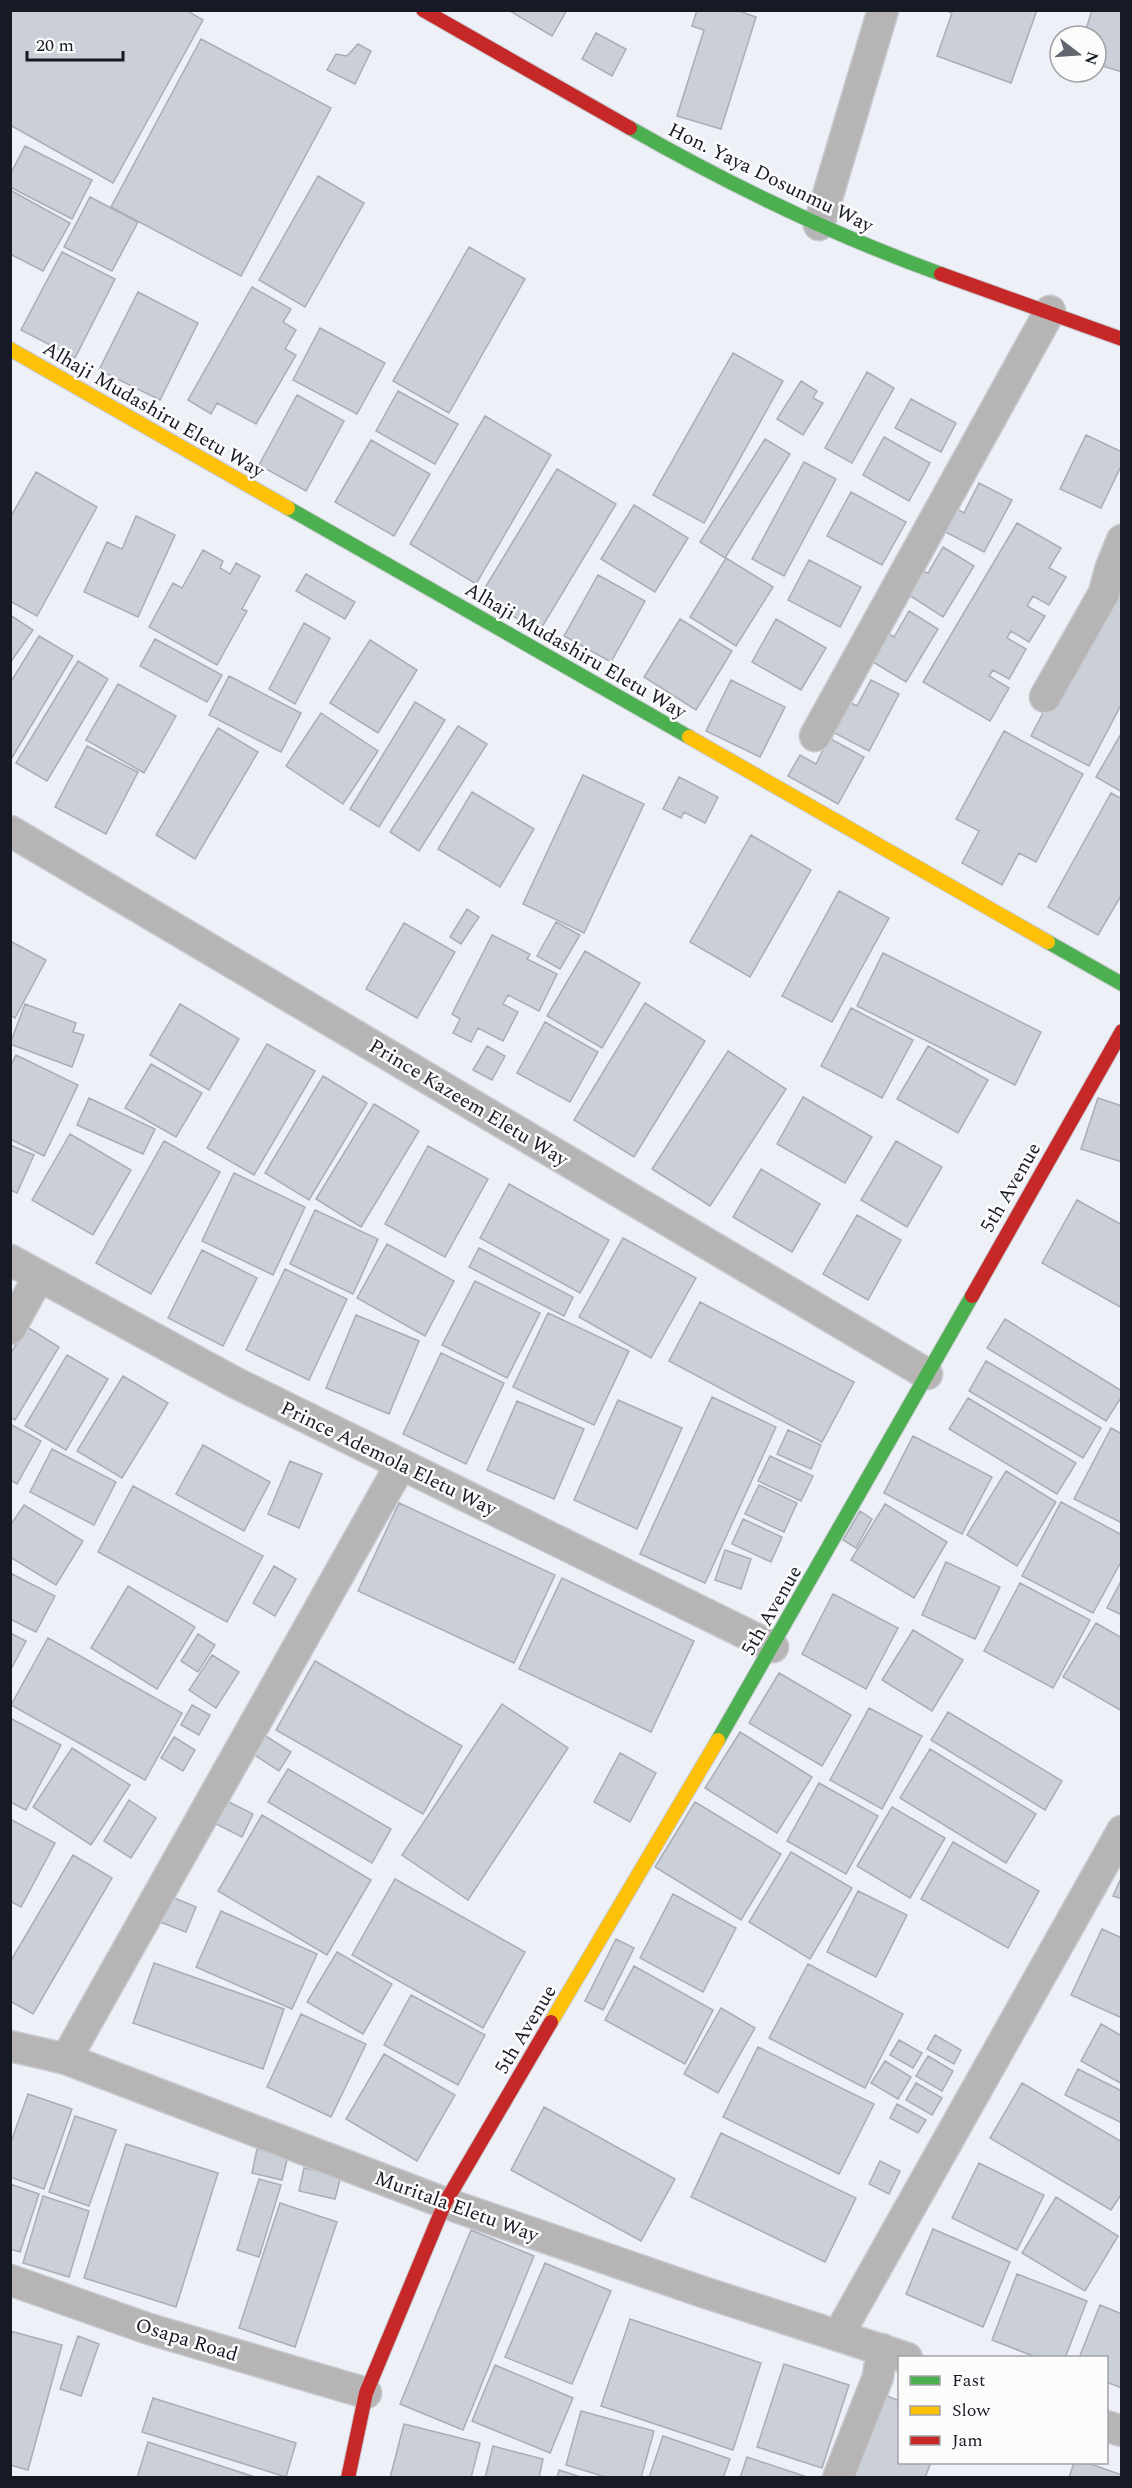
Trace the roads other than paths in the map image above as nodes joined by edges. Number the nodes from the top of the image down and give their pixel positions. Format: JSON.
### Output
{"nodes":[{"id":1,"x":423,"y":10,"type":"edge"},
{"id":2,"x":874,"y":14,"type":"edge"},
{"id":3,"x":819,"y":225,"type":"junction"},
{"id":4,"x":1050,"y":311,"type":"junction"},
{"id":5,"x":1122,"y":339,"type":"edge"},
{"id":6,"x":10,"y":349,"type":"edge"},
{"id":7,"x":1122,"y":540,"type":"edge"},
{"id":8,"x":1045,"y":697,"type":"dead end"},
{"id":9,"x":815,"y":736,"type":"dead end"},
{"id":10,"x":10,"y":831,"type":"edge"},
{"id":11,"x":1122,"y":984,"type":"edge"},
{"id":12,"x":1122,"y":1031,"type":"edge"},
{"id":13,"x":10,"y":1260,"type":"edge"},
{"id":14,"x":39,"y":1276,"type":"junction"},
{"id":15,"x":10,"y":1329,"type":"edge"},
{"id":16,"x":927,"y":1374,"type":"junction"},
{"id":17,"x":401,"y":1464,"type":"junction"},
{"id":18,"x":773,"y":1647,"type":"junction"},
{"id":19,"x":1122,"y":1831,"type":"edge"},
{"id":20,"x":10,"y":2046,"type":"edge"},
{"id":21,"x":66,"y":2059,"type":"junction"},
{"id":22,"x":444,"y":2203,"type":"junction"},
{"id":23,"x":10,"y":2280,"type":"edge"},
{"id":24,"x":839,"y":2334,"type":"junction"},
{"id":25,"x":895,"y":2353,"type":"edge"},
{"id":26,"x":366,"y":2393,"type":"junction"},
{"id":27,"x":348,"y":2478,"type":"edge"},
{"id":28,"x":838,"y":2478,"type":"edge"}],
"edges":[{"from":1,"to":3,"type":"street","name":"Hon. Yaya Dosunmu Way"},
{"from":2,"to":3,"type":"street"},
{"from":3,"to":4,"type":"street","name":"Hon. Yaya Dosunmu Way"},
{"from":4,"to":5,"type":"street","name":"Hon. Yaya Dosunmu Way"},
{"from":4,"to":9,"type":"street"},
{"from":6,"to":11,"type":"street","name":"Alhaji Mudashiru Eletu Way"},
{"from":7,"to":8,"type":"street"},
{"from":10,"to":16,"type":"street","name":"Prince Kazeem Eletu Way"},
{"from":12,"to":16,"type":"street","name":"5th Avenue"},
{"from":13,"to":14,"type":"street","name":"Prince Ademola Eletu Way"},
{"from":14,"to":15,"type":"street"},
{"from":14,"to":17,"type":"street","name":"Prince Ademola Eletu Way"},
{"from":16,"to":18,"type":"street","name":"5th Avenue"},
{"from":17,"to":18,"type":"street","name":"Prince Ademola Eletu Way"},
{"from":17,"to":21,"type":"street"},
{"from":18,"to":22,"type":"street","name":"5th Avenue"},
{"from":19,"to":24,"type":"street"},
{"from":20,"to":21,"type":"street","name":"Muritala Eletu Way"},
{"from":21,"to":22,"type":"street","name":"Muritala Eletu Way"},
{"from":22,"to":24,"type":"street","name":"Muritala Eletu Way"},
{"from":22,"to":26,"type":"street","name":"5th Avenue"},
{"from":23,"to":26,"type":"street","name":"Osapa Road"},
{"from":24,"to":25,"type":"street","name":"Muritala Eletu Way"},
{"from":25,"to":28,"type":"street"},
{"from":26,"to":27,"type":"street","name":"5th Avenue"}]}
